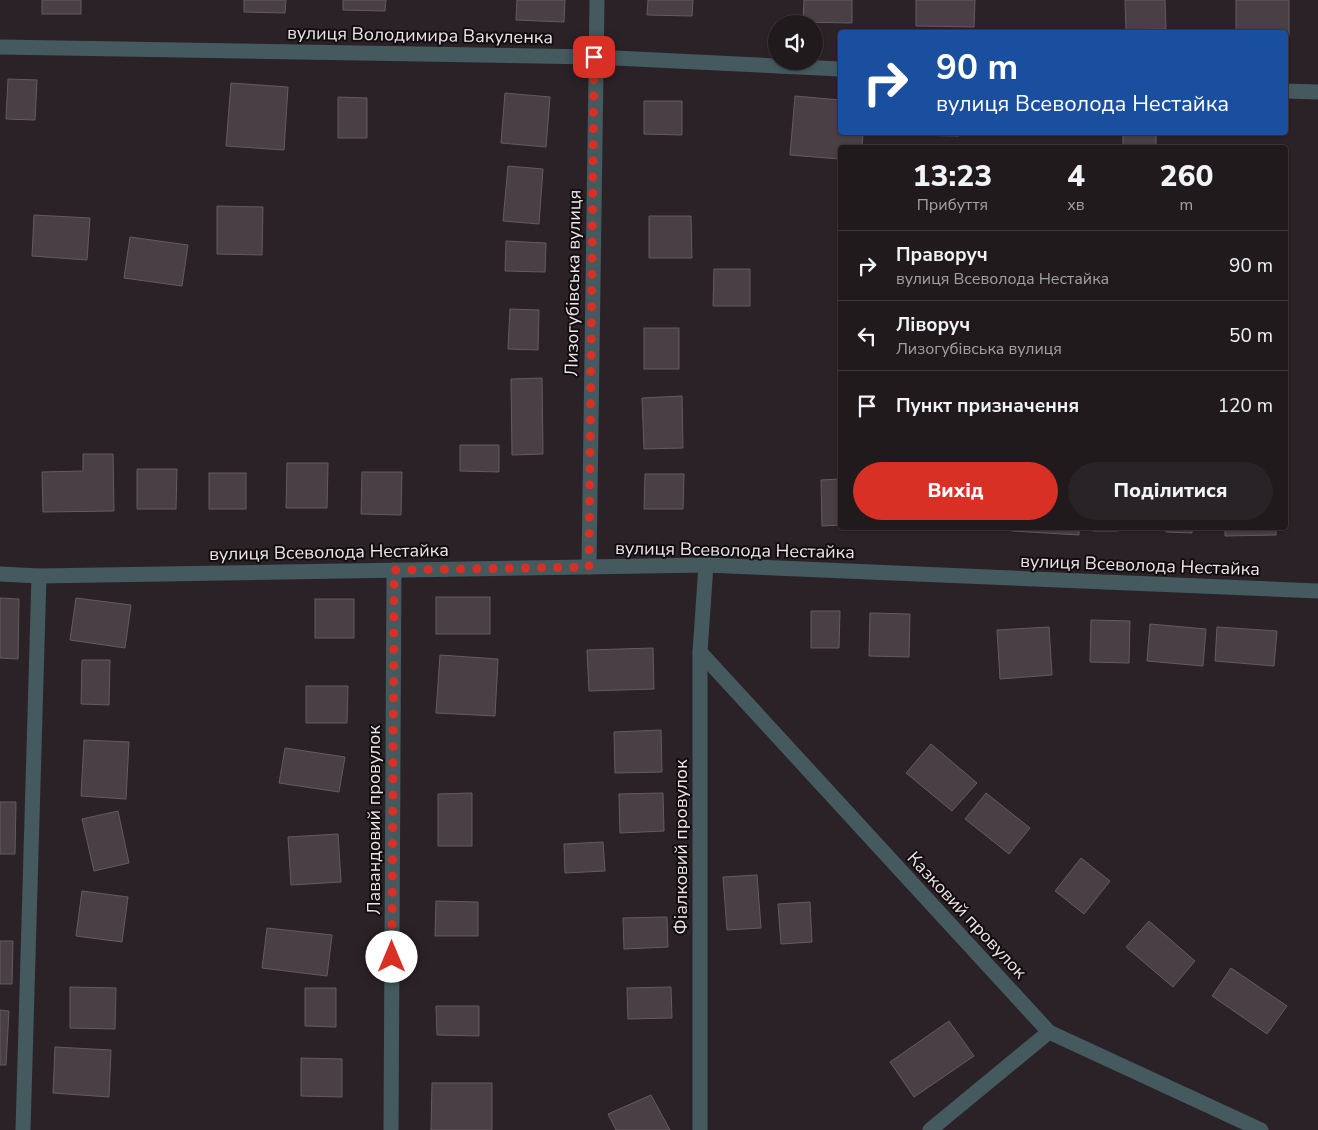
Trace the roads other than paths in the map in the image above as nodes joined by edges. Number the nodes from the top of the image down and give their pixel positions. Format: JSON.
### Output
{"nodes":[{"id":1,"x":597,"y":0,"type":"edge"},
{"id":2,"x":0,"y":47,"type":"edge"},
{"id":3,"x":594,"y":57,"type":"junction"},
{"id":4,"x":838,"y":69,"type":"edge"},
{"id":5,"x":1288,"y":91,"type":"edge"},
{"id":6,"x":1318,"y":92,"type":"edge"},
{"id":7,"x":706,"y":565,"type":"junction"},
{"id":8,"x":589,"y":567,"type":"junction"},
{"id":9,"x":394,"y":570,"type":"junction"},
{"id":10,"x":0,"y":574,"type":"edge"},
{"id":11,"x":39,"y":576,"type":"junction"},
{"id":12,"x":1318,"y":591,"type":"edge"},
{"id":13,"x":700,"y":652,"type":"junction"},
{"id":14,"x":1048,"y":1032,"type":"junction"},
{"id":15,"x":22,"y":1130,"type":"edge"},
{"id":16,"x":391,"y":1130,"type":"edge"},
{"id":17,"x":700,"y":1130,"type":"edge"},
{"id":18,"x":930,"y":1130,"type":"edge"},
{"id":19,"x":1261,"y":1130,"type":"edge"}],
"edges":[{"from":1,"to":3,"type":"street","name":"Лизогубівська вулиця"},
{"from":2,"to":3,"type":"street","name":"вулиця Володимира Вакуленка"},
{"from":3,"to":4,"type":"street","name":"вулиця Володимира Вакуленка"},
{"from":3,"to":8,"type":"street","name":"Лизогубівська вулиця"},
{"from":5,"to":6,"type":"street"},
{"from":7,"to":8,"type":"street","name":"вулиця Всеволода Нестайка"},
{"from":7,"to":12,"type":"street","name":"вулиця Всеволода Нестайка"},
{"from":7,"to":13,"type":"street","name":"Фіалковий провулок"},
{"from":8,"to":9,"type":"street","name":"вулиця Всеволода Нестайка"},
{"from":9,"to":11,"type":"street","name":"вулиця Всеволода Нестайка"},
{"from":9,"to":16,"type":"street","name":"Лавандовий провулок"},
{"from":10,"to":11,"type":"street","name":"вулиця Всеволода Нестайка"},
{"from":11,"to":15,"type":"street"},
{"from":13,"to":14,"type":"street","name":"Казковий провулок"},
{"from":13,"to":17,"type":"street","name":"Фіалковий провулок"},
{"from":14,"to":18,"type":"street"},
{"from":14,"to":19,"type":"street","name":"Казковий провулок"}]}
